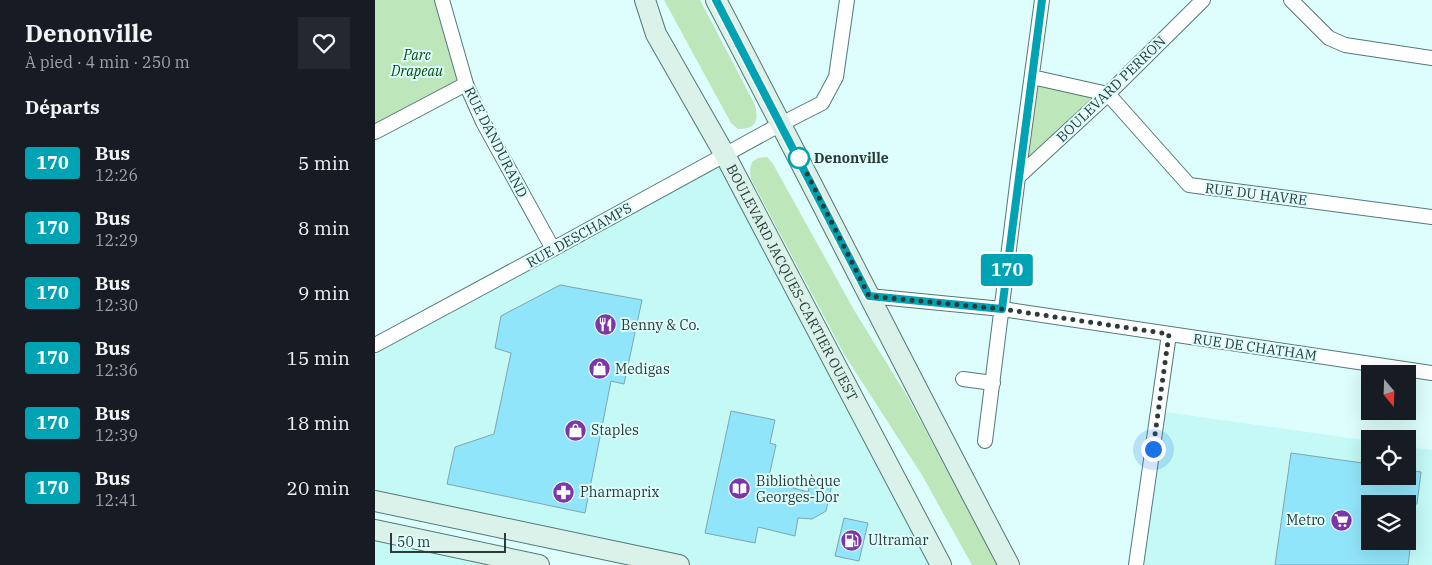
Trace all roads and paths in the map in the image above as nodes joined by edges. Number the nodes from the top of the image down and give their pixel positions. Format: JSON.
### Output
{"nodes":[{"id":1,"x":442,"y":0,"type":"edge"},
{"id":2,"x":645,"y":0,"type":"edge"},
{"id":3,"x":716,"y":0,"type":"edge"},
{"id":4,"x":847,"y":0,"type":"edge"},
{"id":5,"x":1042,"y":0,"type":"edge"},
{"id":6,"x":1203,"y":0,"type":"edge"},
{"id":7,"x":1291,"y":0,"type":"edge"},
{"id":8,"x":1432,"y":58,"type":"edge"},
{"id":9,"x":1032,"y":77,"type":"junction"},
{"id":10,"x":466,"y":84,"type":"junction"},
{"id":11,"x":1108,"y":94,"type":"junction"},
{"id":12,"x":781,"y":124,"type":"junction"},
{"id":13,"x":375,"y":132,"type":"edge"},
{"id":14,"x":725,"y":156,"type":"junction"},
{"id":15,"x":1018,"y":177,"type":"junction"},
{"id":16,"x":1432,"y":217,"type":"edge"},
{"id":17,"x":553,"y":250,"type":"junction"},
{"id":18,"x":869,"y":296,"type":"junction"},
{"id":19,"x":1002,"y":309,"type":"junction"},
{"id":20,"x":1169,"y":334,"type":"junction"},
{"id":21,"x":375,"y":345,"type":"edge"},
{"id":22,"x":1432,"y":373,"type":"edge"},
{"id":23,"x":963,"y":379,"type":"dead end"},
{"id":24,"x":993,"y":383,"type":"junction"},
{"id":25,"x":985,"y":441,"type":"dead end"},
{"id":26,"x":375,"y":501,"type":"edge"},
{"id":27,"x":375,"y":530,"type":"edge"},
{"id":28,"x":539,"y":565,"type":"edge"},
{"id":29,"x":679,"y":565,"type":"edge"},
{"id":30,"x":941,"y":565,"type":"edge"},
{"id":31,"x":1009,"y":565,"type":"edge"},
{"id":32,"x":1136,"y":565,"type":"edge"}],
"edges":[{"from":1,"to":10,"type":"street","name":"RUE DANDURAND"},
{"from":2,"to":14,"type":"main road","name":"BOULEVARD JACQUES-CARTIER OUEST"},
{"from":3,"to":12,"type":"main road"},
{"from":4,"to":12,"type":"street","name":"RUE DESCHAMPS"},
{"from":5,"to":9,"type":"street"},
{"from":6,"to":11,"type":"street","name":"BOULEVARD PERRON"},
{"from":7,"to":8,"type":"street"},
{"from":9,"to":11,"type":"street"},
{"from":9,"to":15,"type":"street"},
{"from":10,"to":13,"type":"street"},
{"from":10,"to":17,"type":"street","name":"RUE DANDURAND"},
{"from":11,"to":15,"type":"street","name":"BOULEVARD PERRON"},
{"from":11,"to":16,"type":"street","name":"RUE DU HAVRE"},
{"from":12,"to":14,"type":"street","name":"RUE DESCHAMPS"},
{"from":12,"to":18,"type":"main road"},
{"from":14,"to":17,"type":"street","name":"RUE DESCHAMPS"},
{"from":14,"to":30,"type":"main road","name":"BOULEVARD JACQUES-CARTIER OUEST"},
{"from":15,"to":19,"type":"street"},
{"from":17,"to":21,"type":"street","name":"RUE DESCHAMPS"},
{"from":18,"to":19,"type":"street","name":"RUE DE CHATHAM"},
{"from":18,"to":31,"type":"main road"},
{"from":19,"to":20,"type":"street","name":"RUE DE CHATHAM"},
{"from":19,"to":24,"type":"street"},
{"from":20,"to":22,"type":"street","name":"RUE DE CHATHAM"},
{"from":20,"to":32,"type":"street"},
{"from":23,"to":24,"type":"street"},
{"from":24,"to":25,"type":"street"},
{"from":26,"to":29,"type":"main road"},
{"from":27,"to":28,"type":"main road"}]}
